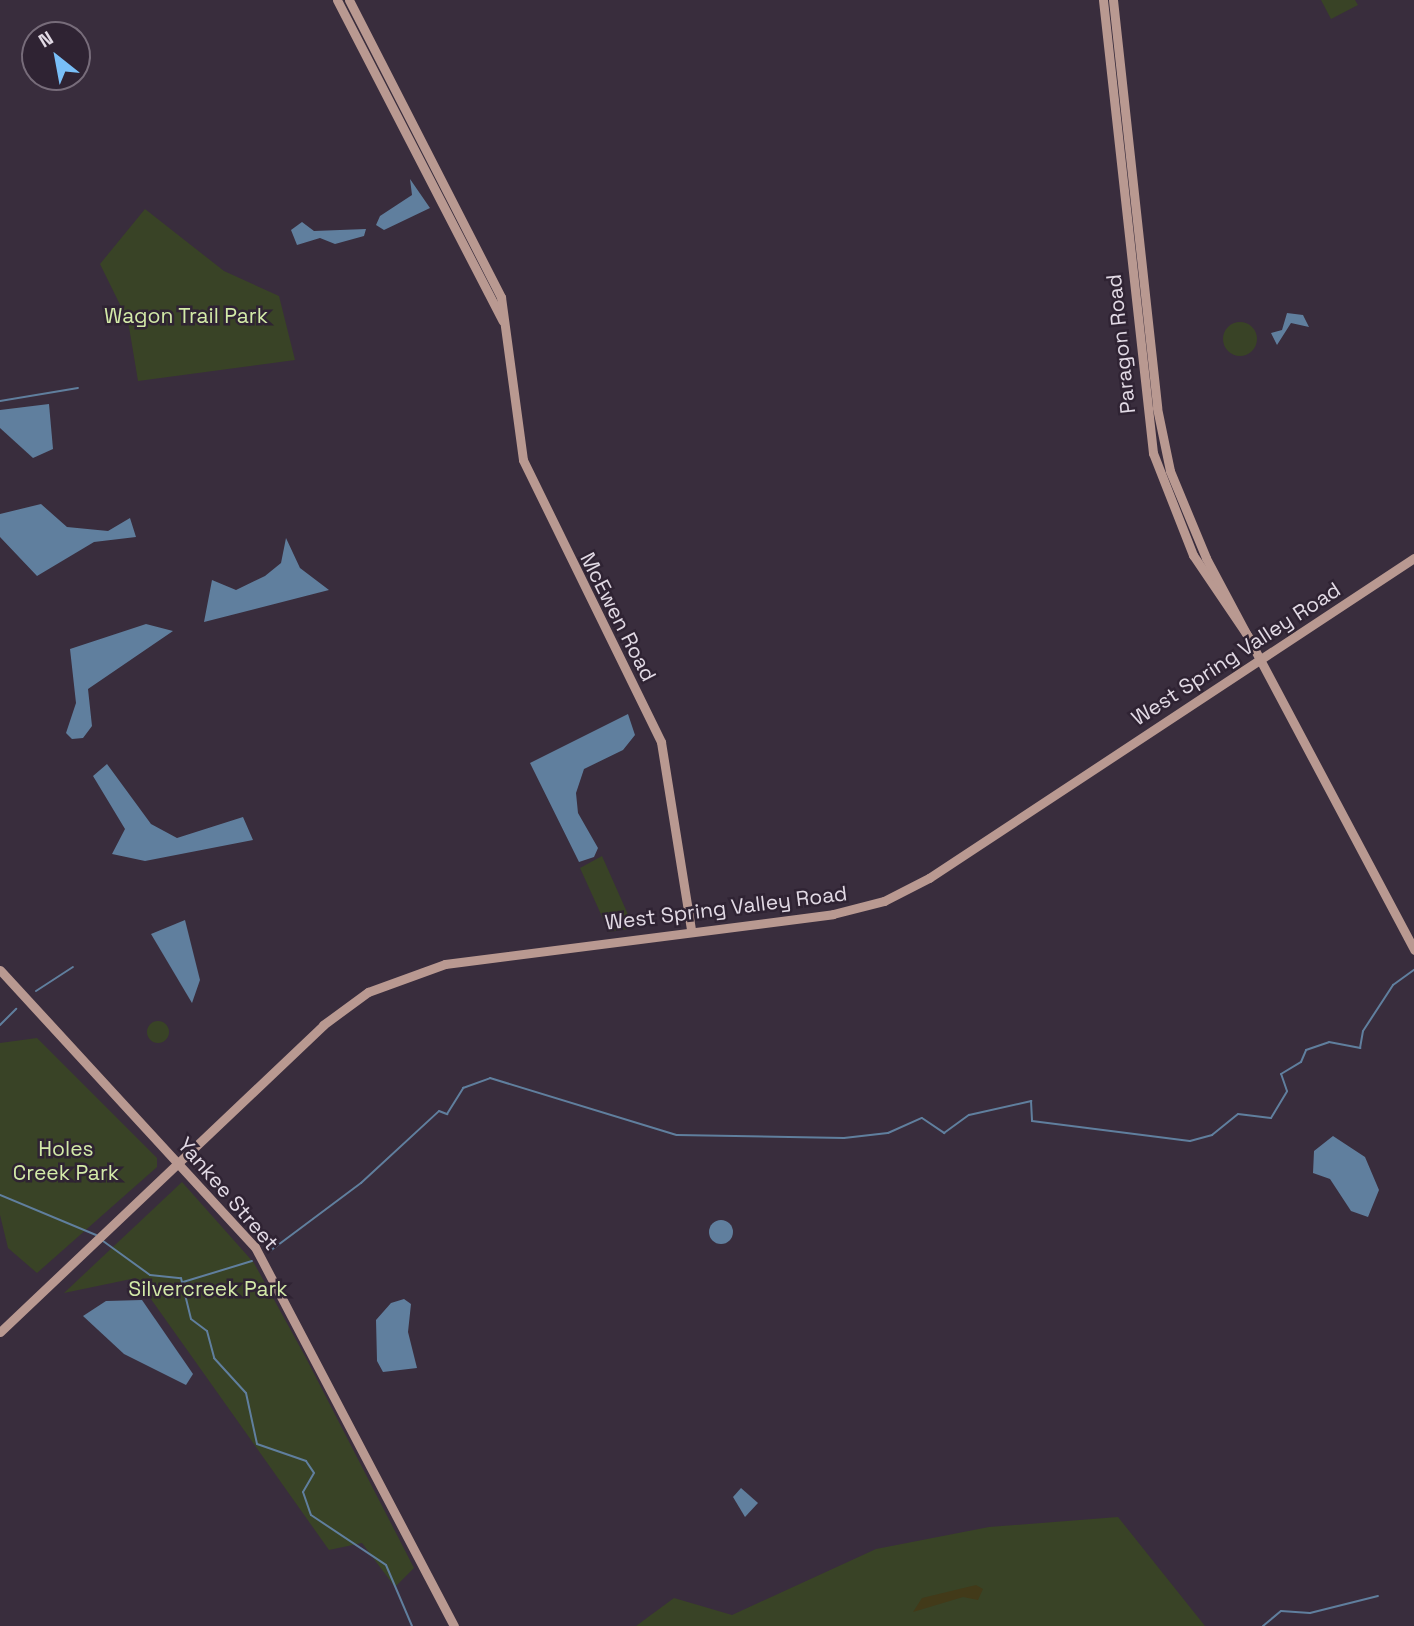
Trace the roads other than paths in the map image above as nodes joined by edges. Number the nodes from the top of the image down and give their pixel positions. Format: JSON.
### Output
{"nodes":[{"id":1,"x":337,"y":0,"type":"edge"},
{"id":2,"x":349,"y":0,"type":"edge"},
{"id":3,"x":1103,"y":0,"type":"edge"},
{"id":4,"x":1113,"y":0,"type":"edge"},
{"id":5,"x":504,"y":323,"type":"junction"},
{"id":6,"x":1414,"y":558,"type":"edge"},
{"id":7,"x":1263,"y":656,"type":"junction"},
{"id":8,"x":691,"y":929,"type":"junction"},
{"id":9,"x":1414,"y":950,"type":"edge"},
{"id":10,"x":0,"y":970,"type":"edge"},
{"id":11,"x":179,"y":1160,"type":"junction"},
{"id":12,"x":0,"y":1332,"type":"edge"},
{"id":13,"x":454,"y":1626,"type":"edge"}],
"edges":[{"from":1,"to":5,"type":"street","name":"McEwen Road"},
{"from":2,"to":5,"type":"street","name":"McEwen Road"},
{"from":3,"to":7,"type":"street","name":"Paragon Road"},
{"from":4,"to":7,"type":"street","name":"Paragon Road"},
{"from":5,"to":8,"type":"street","name":"McEwen Road"},
{"from":6,"to":7,"type":"street","name":"West Spring Valley Road"},
{"from":7,"to":8,"type":"street","name":"West Spring Valley Road"},
{"from":7,"to":9,"type":"street","name":"Paragon Road"},
{"from":8,"to":11,"type":"street","name":"West Spring Valley Road"},
{"from":10,"to":11,"type":"street","name":"Yankee Street"},
{"from":11,"to":12,"type":"street","name":"West Spring Valley Road"},
{"from":11,"to":13,"type":"street","name":"Yankee Street"}]}
